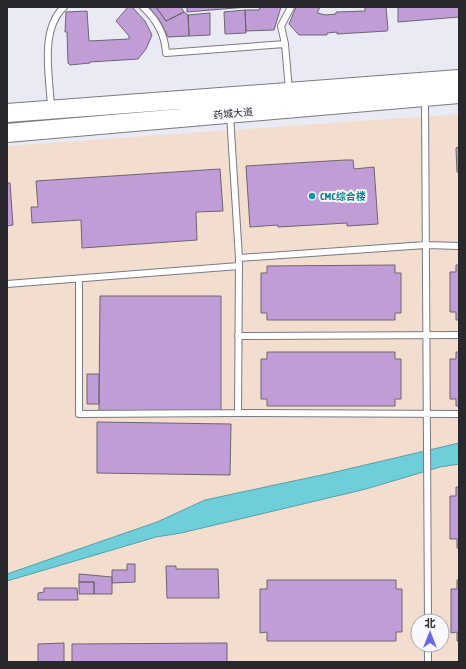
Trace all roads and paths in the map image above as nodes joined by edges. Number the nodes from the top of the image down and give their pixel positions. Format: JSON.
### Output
{"nodes":[{"id":1,"x":64,"y":7,"type":"edge"},
{"id":2,"x":143,"y":7,"type":"edge"},
{"id":3,"x":291,"y":7,"type":"edge"},
{"id":4,"x":285,"y":44,"type":"junction"},
{"id":5,"x":459,"y":79,"type":"edge"},
{"id":6,"x":289,"y":92,"type":"junction"},
{"id":7,"x":459,"y":94,"type":"edge"},
{"id":8,"x":425,"y":97,"type":"junction"},
{"id":9,"x":51,"y":110,"type":"junction"},
{"id":10,"x":7,"y":113,"type":"edge"},
{"id":11,"x":229,"y":114,"type":"junction"},
{"id":12,"x":7,"y":133,"type":"edge"},
{"id":13,"x":426,"y":245,"type":"junction"},
{"id":14,"x":459,"y":246,"type":"edge"},
{"id":15,"x":239,"y":258,"type":"junction"},
{"id":16,"x":239,"y":266,"type":"junction"},
{"id":17,"x":79,"y":279,"type":"junction"},
{"id":18,"x":7,"y":284,"type":"edge"},
{"id":19,"x":426,"y":335,"type":"junction"},
{"id":20,"x":459,"y":335,"type":"edge"},
{"id":21,"x":238,"y":336,"type":"junction"},
{"id":22,"x":238,"y":413,"type":"junction"},
{"id":23,"x":427,"y":413,"type":"junction"},
{"id":24,"x":459,"y":414,"type":"edge"},
{"id":25,"x":428,"y":613,"type":"edge"}],
"edges":[{"from":1,"to":9,"type":"lane"},
{"from":2,"to":4,"type":"lane"},
{"from":3,"to":4,"type":"lane"},
{"from":4,"to":6,"type":"lane"},
{"from":5,"to":6,"type":"main road","name":"药城大道"},
{"from":6,"to":9,"type":"main road","name":"药城大道"},
{"from":7,"to":8,"type":"main road","name":"药城大道"},
{"from":8,"to":11,"type":"main road","name":"药城大道"},
{"from":8,"to":13,"type":"lane"},
{"from":9,"to":10,"type":"main road","name":"药城大道"},
{"from":11,"to":12,"type":"main road","name":"药城大道"},
{"from":11,"to":15,"type":"lane"},
{"from":13,"to":14,"type":"lane"},
{"from":13,"to":15,"type":"lane"},
{"from":13,"to":19,"type":"lane"},
{"from":15,"to":16,"type":"lane"},
{"from":16,"to":17,"type":"lane"},
{"from":16,"to":21,"type":"lane"},
{"from":17,"to":18,"type":"lane"},
{"from":17,"to":22,"type":"lane"},
{"from":19,"to":20,"type":"lane"},
{"from":19,"to":21,"type":"lane"},
{"from":19,"to":23,"type":"lane"},
{"from":21,"to":22,"type":"lane"},
{"from":22,"to":23,"type":"lane"},
{"from":23,"to":24,"type":"lane"},
{"from":23,"to":25,"type":"lane"}]}
